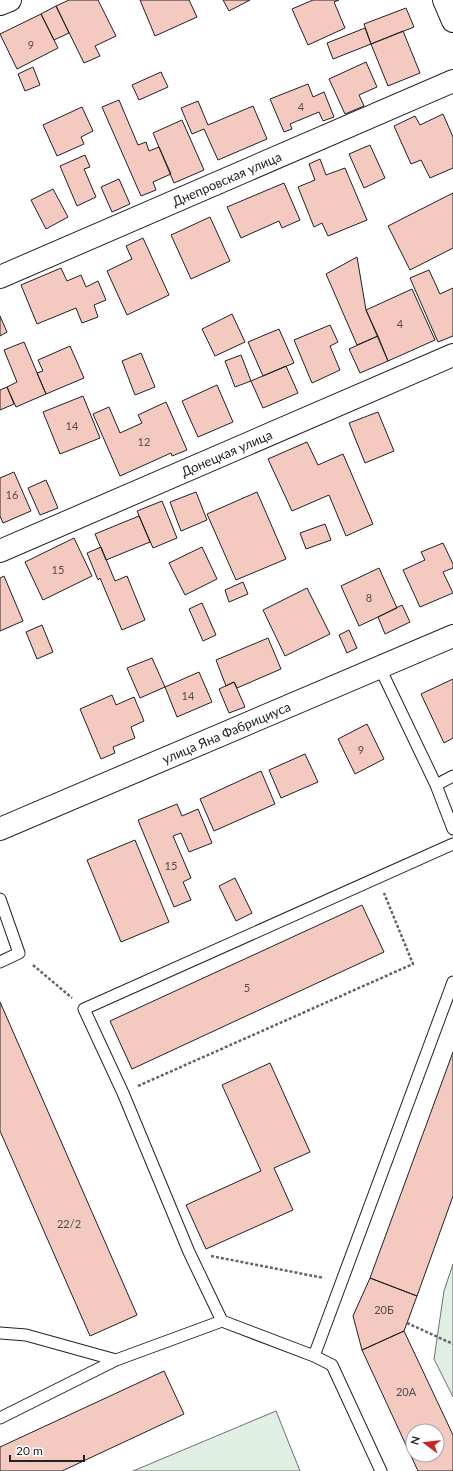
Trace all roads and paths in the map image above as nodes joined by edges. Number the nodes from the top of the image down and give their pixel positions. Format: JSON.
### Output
{"nodes":[{"id":1,"x":10,"y":0,"type":"edge"},
{"id":2,"x":444,"y":0,"type":"edge"},
{"id":3,"x":0,"y":4,"type":"edge"},
{"id":4,"x":453,"y":21,"type":"edge"},
{"id":5,"x":453,"y":81,"type":"edge"},
{"id":6,"x":0,"y":277,"type":"edge"},
{"id":7,"x":453,"y":355,"type":"edge"},
{"id":8,"x":0,"y":551,"type":"edge"},
{"id":9,"x":453,"y":636,"type":"edge"},
{"id":10,"x":380,"y":668,"type":"junction"},
{"id":11,"x":453,"y":776,"type":"edge"},
{"id":12,"x":436,"y":785,"type":"junction"},
{"id":13,"x":0,"y":828,"type":"edge"},
{"id":14,"x":453,"y":829,"type":"edge"},
{"id":15,"x":453,"y":844,"type":"edge"},
{"id":16,"x":378,"y":878,"type":"junction"},
{"id":17,"x":0,"y":899,"type":"edge"},
{"id":18,"x":19,"y":952,"type":"junction"},
{"id":19,"x":0,"y":962,"type":"edge"},
{"id":20,"x":453,"y":982,"type":"edge"},
{"id":21,"x":84,"y":1009,"type":"junction"},
{"id":22,"x":123,"y":1093,"type":"junction"},
{"id":23,"x":190,"y":1252,"type":"junction"},
{"id":24,"x":342,"y":1281,"type":"junction"},
{"id":25,"x":222,"y":1321,"type":"junction"},
{"id":26,"x":407,"y":1323,"type":"dead end"},
{"id":27,"x":0,"y":1333,"type":"edge"},
{"id":28,"x":453,"y":1344,"type":"edge"},
{"id":29,"x":314,"y":1356,"type":"junction"},
{"id":30,"x":116,"y":1360,"type":"junction"},
{"id":31,"x":0,"y":1418,"type":"edge"},
{"id":32,"x":381,"y":1471,"type":"edge"}],
"edges":[{"from":1,"to":3,"type":"street"},
{"from":2,"to":4,"type":"street"},
{"from":5,"to":6,"type":"street","name":"Днепровская улица"},
{"from":7,"to":8,"type":"street","name":"Донецкая улица"},
{"from":9,"to":10,"type":"street","name":"улица Яна Фабрициуса"},
{"from":10,"to":12,"type":"lane"},
{"from":10,"to":13,"type":"street","name":"улица Яна Фабрициуса"},
{"from":11,"to":12,"type":"lane"},
{"from":12,"to":14,"type":"lane"},
{"from":15,"to":16,"type":"lane"},
{"from":16,"to":21,"type":"lane"},
{"from":16,"to":22,"type":"path"},
{"from":17,"to":18,"type":"lane"},
{"from":18,"to":19,"type":"lane"},
{"from":18,"to":21,"type":"path"},
{"from":20,"to":24,"type":"lane"},
{"from":21,"to":22,"type":"lane"},
{"from":22,"to":23,"type":"lane"},
{"from":23,"to":24,"type":"path"},
{"from":23,"to":25,"type":"lane"},
{"from":24,"to":29,"type":"lane"},
{"from":25,"to":29,"type":"lane"},
{"from":25,"to":30,"type":"lane"},
{"from":26,"to":28,"type":"path"},
{"from":27,"to":30,"type":"lane"},
{"from":29,"to":32,"type":"lane"},
{"from":30,"to":31,"type":"lane"}]}
